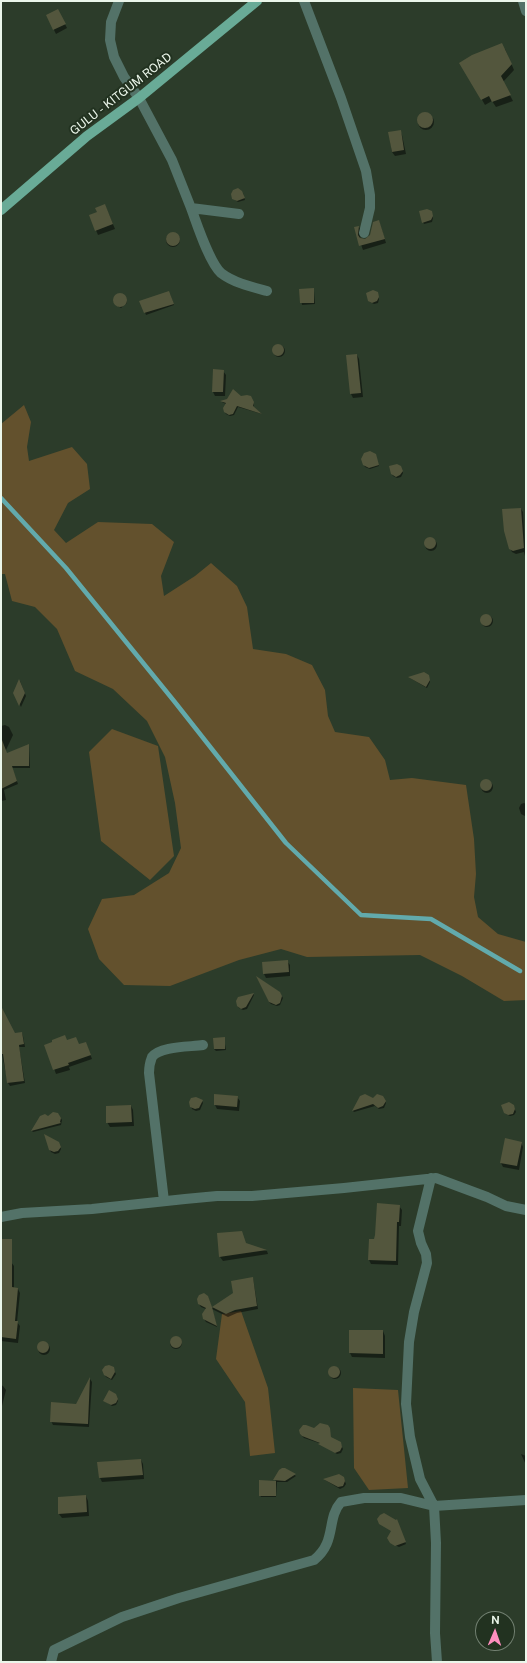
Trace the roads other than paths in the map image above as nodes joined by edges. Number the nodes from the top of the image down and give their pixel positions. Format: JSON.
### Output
{"nodes":[{"id":1,"x":119,"y":1,"type":"edge"},
{"id":2,"x":257,"y":1,"type":"edge"},
{"id":3,"x":304,"y":1,"type":"edge"},
{"id":4,"x":523,"y":1,"type":"edge"},
{"id":5,"x":526,"y":11,"type":"edge"},
{"id":6,"x":139,"y":98,"type":"junction"},
{"id":7,"x":191,"y":208,"type":"junction"},
{"id":8,"x":1,"y":210,"type":"edge"},
{"id":9,"x":239,"y":214,"type":"dead end"},
{"id":10,"x":364,"y":233,"type":"dead end"},
{"id":11,"x":267,"y":292,"type":"dead end"},
{"id":12,"x":203,"y":1045,"type":"dead end"},
{"id":13,"x":431,"y":1178,"type":"junction"},
{"id":14,"x":164,"y":1201,"type":"junction"},
{"id":15,"x":526,"y":1210,"type":"edge"},
{"id":16,"x":1,"y":1217,"type":"edge"},
{"id":17,"x":526,"y":1500,"type":"edge"},
{"id":18,"x":434,"y":1506,"type":"junction"},
{"id":19,"x":51,"y":1662,"type":"edge"},
{"id":20,"x":437,"y":1662,"type":"edge"}],
"edges":[{"from":1,"to":6,"type":"street"},
{"from":2,"to":6,"type":"main road","name":"GULU - KITGUM ROAD"},
{"from":3,"to":10,"type":"street"},
{"from":4,"to":5,"type":"street"},
{"from":6,"to":7,"type":"street"},
{"from":6,"to":8,"type":"main road","name":"GULU - KITGUM ROAD"},
{"from":7,"to":9,"type":"street"},
{"from":7,"to":11,"type":"street"},
{"from":12,"to":14,"type":"street"},
{"from":13,"to":14,"type":"street"},
{"from":13,"to":15,"type":"street"},
{"from":13,"to":18,"type":"street"},
{"from":14,"to":16,"type":"street"},
{"from":17,"to":18,"type":"street"},
{"from":18,"to":19,"type":"street"},
{"from":18,"to":20,"type":"street"}]}
